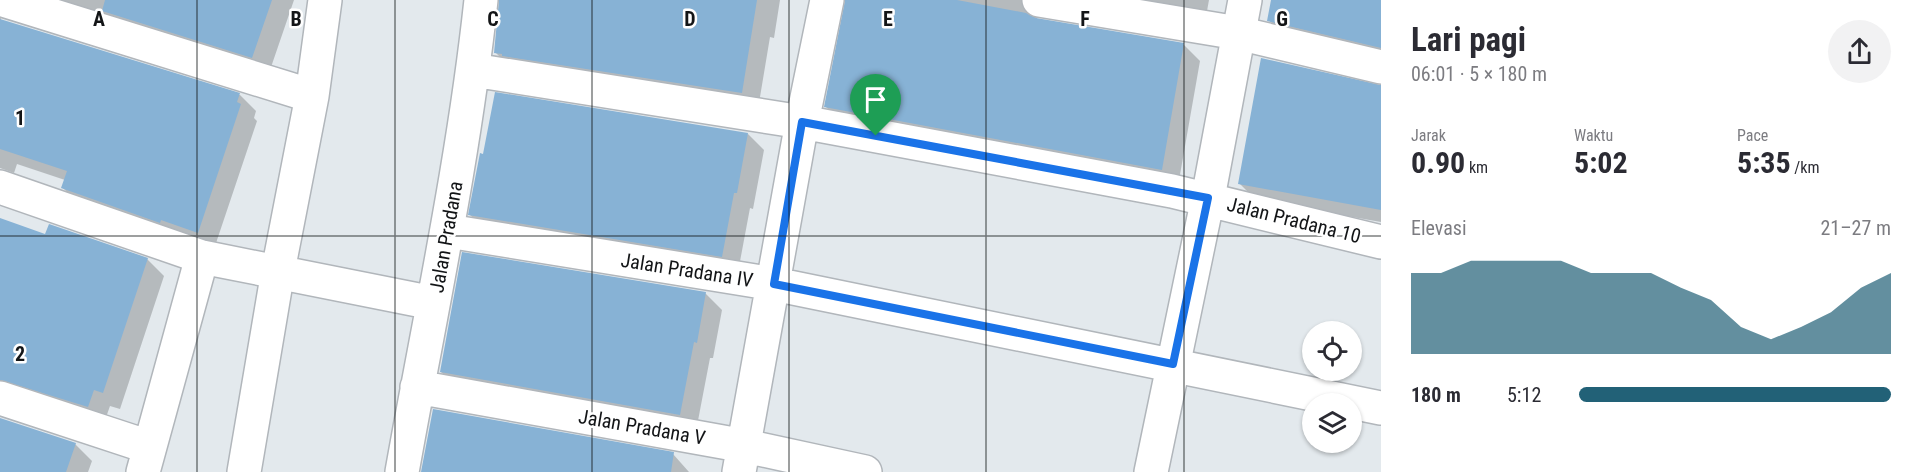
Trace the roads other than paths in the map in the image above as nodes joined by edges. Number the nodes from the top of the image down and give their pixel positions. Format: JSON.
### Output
{"nodes":[{"id":1,"x":3,"y":0,"type":"edge"},
{"id":2,"x":325,"y":0,"type":"edge"},
{"id":3,"x":481,"y":0,"type":"edge"},
{"id":4,"x":827,"y":0,"type":"edge"},
{"id":5,"x":1039,"y":0,"type":"edge"},
{"id":6,"x":1245,"y":0,"type":"edge"},
{"id":7,"x":1239,"y":33,"type":"junction"},
{"id":8,"x":1381,"y":67,"type":"edge"},
{"id":9,"x":473,"y":70,"type":"junction"},
{"id":10,"x":312,"y":96,"type":"junction"},
{"id":11,"x":802,"y":122,"type":"junction"},
{"id":12,"x":0,"y":187,"type":"edge"},
{"id":13,"x":1208,"y":198,"type":"junction"},
{"id":14,"x":448,"y":231,"type":"junction"},
{"id":15,"x":1381,"y":242,"type":"edge"},
{"id":16,"x":202,"y":257,"type":"junction"},
{"id":17,"x":278,"y":271,"type":"junction"},
{"id":18,"x":774,"y":284,"type":"junction"},
{"id":19,"x":433,"y":303,"type":"junction"},
{"id":20,"x":1173,"y":364,"type":"junction"},
{"id":21,"x":417,"y":387,"type":"junction"},
{"id":22,"x":0,"y":398,"type":"edge"},
{"id":23,"x":1381,"y":408,"type":"edge"},
{"id":24,"x":146,"y":459,"type":"edge"},
{"id":25,"x":742,"y":459,"type":"edge"},
{"id":26,"x":244,"y":472,"type":"edge"},
{"id":27,"x":402,"y":472,"type":"edge"},
{"id":28,"x":865,"y":472,"type":"edge"},
{"id":29,"x":1151,"y":472,"type":"edge"}],
"edges":[{"from":1,"to":10,"type":"street"},
{"from":2,"to":10,"type":"street"},
{"from":3,"to":9,"type":"street","name":"Jalan Pradana"},
{"from":4,"to":11,"type":"street"},
{"from":5,"to":7,"type":"street"},
{"from":6,"to":7,"type":"street"},
{"from":7,"to":8,"type":"street"},
{"from":7,"to":13,"type":"street"},
{"from":9,"to":11,"type":"street","name":"Jalan Pradana 10"},
{"from":9,"to":14,"type":"street","name":"Jalan Pradana"},
{"from":10,"to":17,"type":"street"},
{"from":11,"to":13,"type":"street","name":"Jalan Pradana 10"},
{"from":11,"to":18,"type":"street"},
{"from":12,"to":16,"type":"street"},
{"from":13,"to":15,"type":"street","name":"Jalan Pradana 10"},
{"from":13,"to":20,"type":"street"},
{"from":14,"to":18,"type":"street","name":"Jalan Pradana IV"},
{"from":14,"to":19,"type":"street","name":"Jalan Pradana"},
{"from":16,"to":17,"type":"street"},
{"from":16,"to":24,"type":"street"},
{"from":17,"to":19,"type":"street"},
{"from":17,"to":26,"type":"street"},
{"from":18,"to":20,"type":"street","name":"Jalan Pradana IV"},
{"from":18,"to":25,"type":"street"},
{"from":19,"to":21,"type":"street","name":"Jalan Pradana"},
{"from":20,"to":23,"type":"street","name":"Jalan Pradana IV"},
{"from":20,"to":29,"type":"street"},
{"from":21,"to":25,"type":"street","name":"Jalan Pradana V"},
{"from":21,"to":27,"type":"street","name":"Jalan Pradana"},
{"from":22,"to":24,"type":"street"},
{"from":25,"to":28,"type":"street","name":"Jalan Pradana V"}]}
